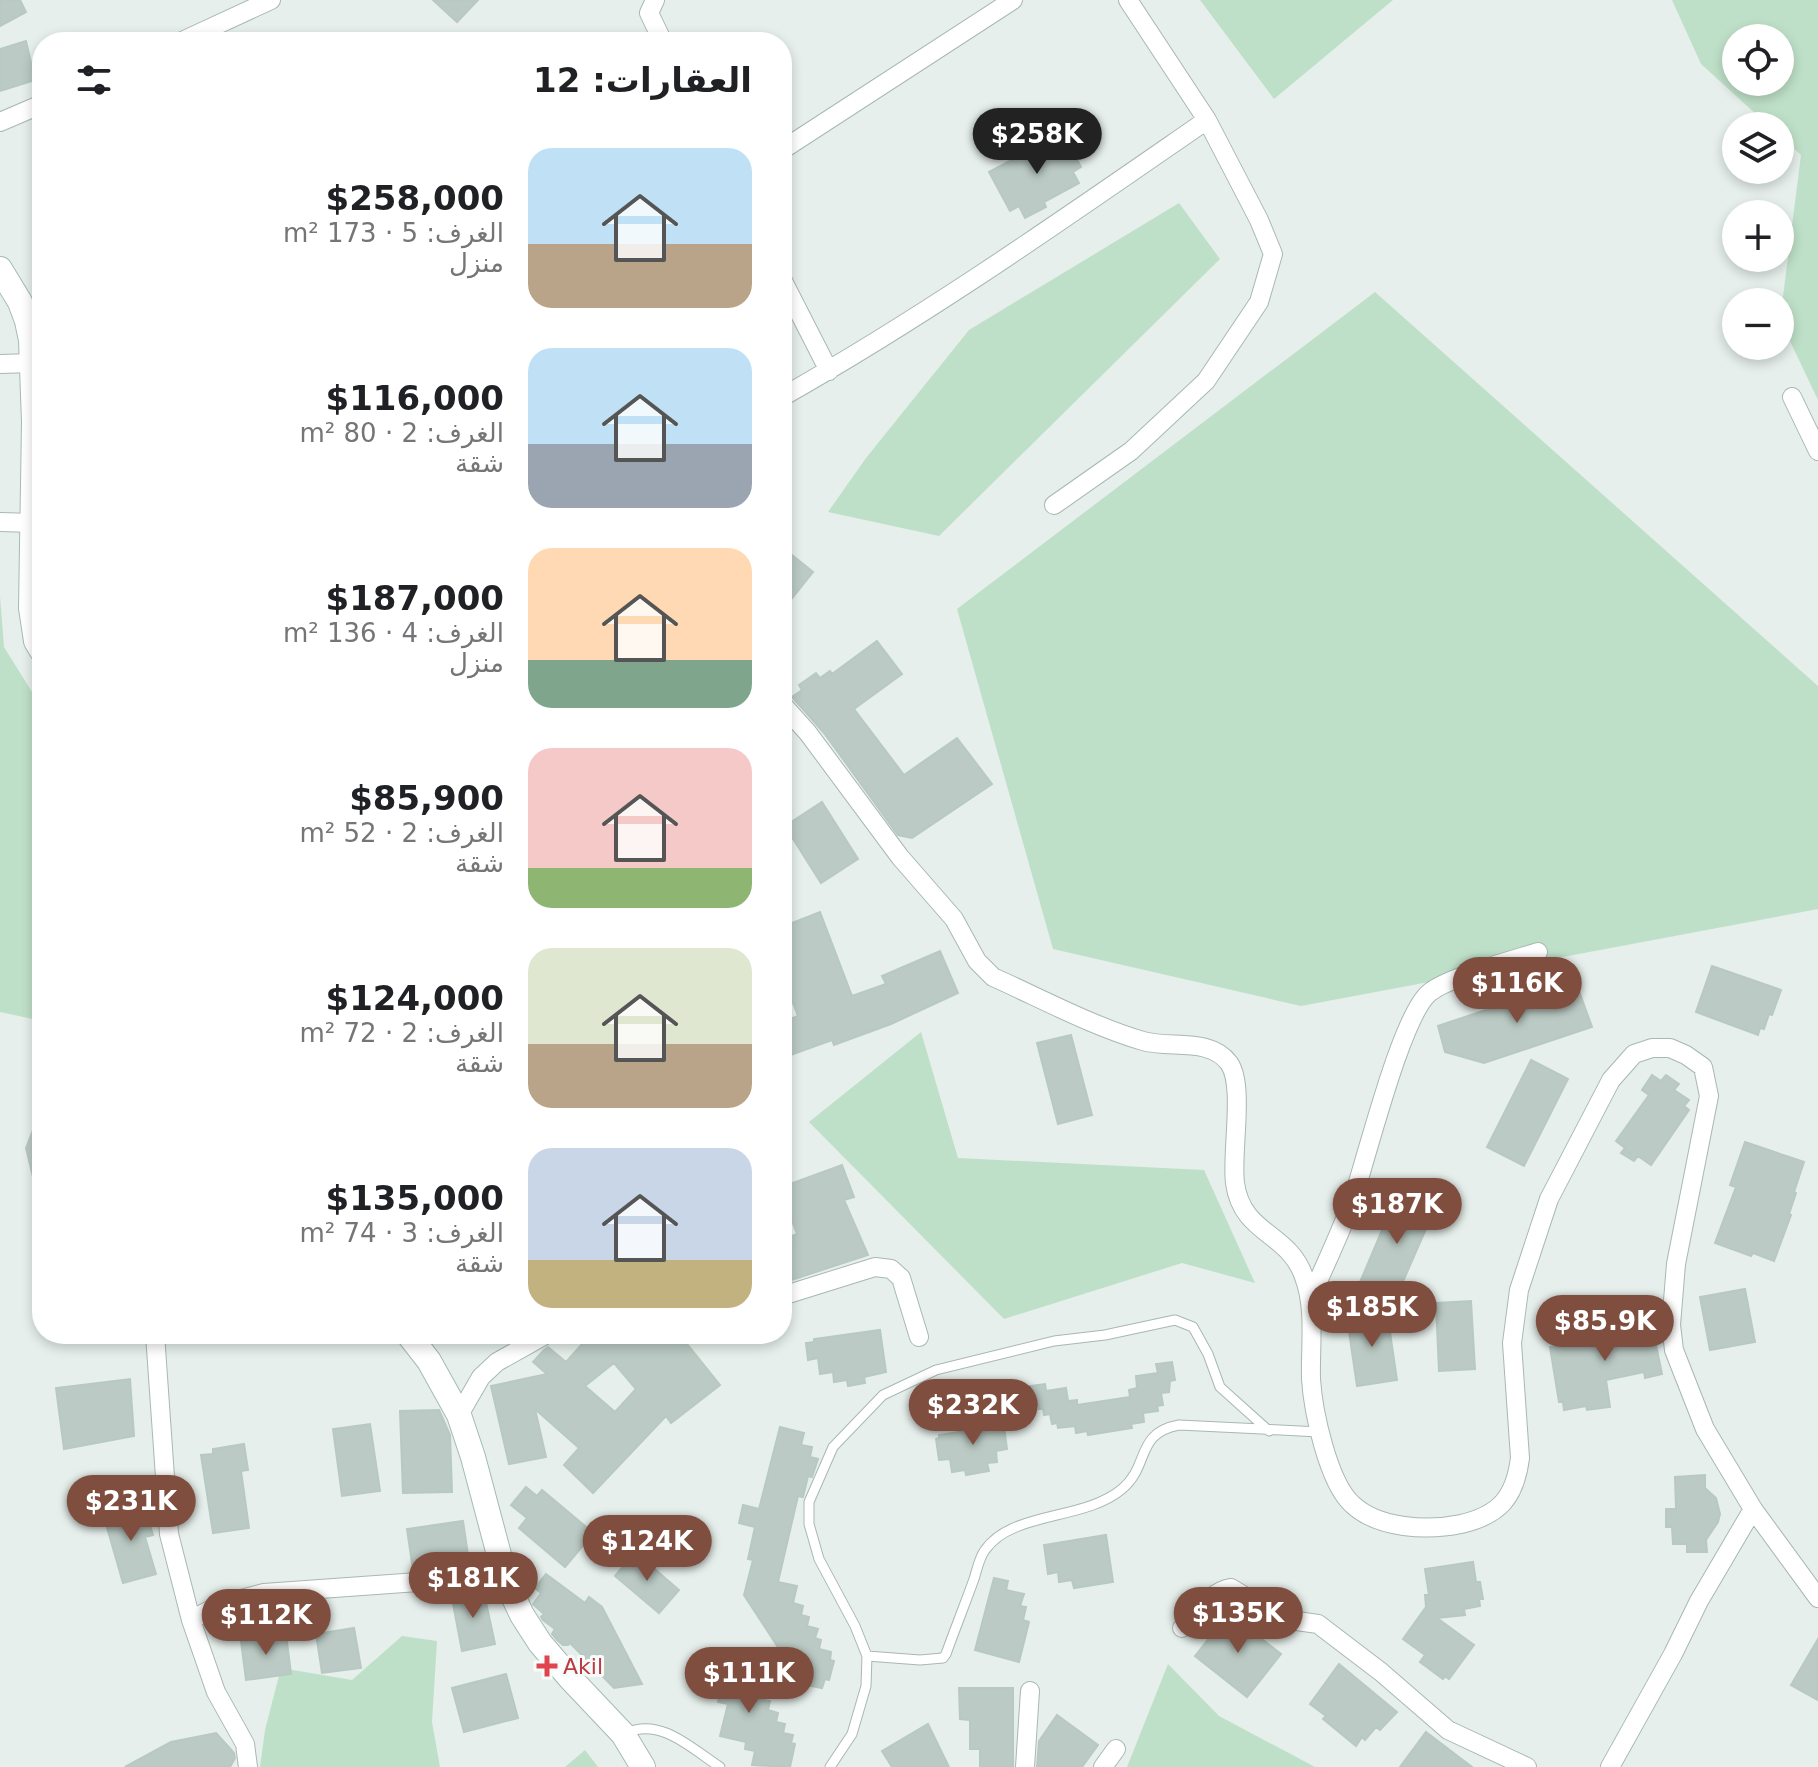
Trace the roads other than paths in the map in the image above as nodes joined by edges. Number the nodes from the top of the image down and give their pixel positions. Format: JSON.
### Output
{"nodes":[{"id":1,"x":271,"y":0,"type":"edge"},
{"id":2,"x":655,"y":0,"type":"edge"},
{"id":3,"x":1013,"y":0,"type":"edge"},
{"id":4,"x":1128,"y":0,"type":"edge"},
{"id":5,"x":202,"y":32,"type":"edge"},
{"id":6,"x":658,"y":32,"type":"edge"},
{"id":7,"x":32,"y":108,"type":"edge"},
{"id":8,"x":1207,"y":120,"type":"junction"},
{"id":9,"x":0,"y":122,"type":"edge"},
{"id":10,"x":792,"y":144,"type":"edge"},
{"id":11,"x":0,"y":269,"type":"edge"},
{"id":12,"x":792,"y":299,"type":"edge"},
{"id":13,"x":32,"y":343,"type":"edge"},
{"id":14,"x":0,"y":364,"type":"edge"},
{"id":15,"x":32,"y":365,"type":"edge"},
{"id":16,"x":829,"y":371,"type":"junction"},
{"id":17,"x":792,"y":391,"type":"edge"},
{"id":18,"x":1792,"y":397,"type":"dead end"},
{"id":19,"x":1818,"y":451,"type":"edge"},
{"id":20,"x":1054,"y":505,"type":"dead end"},
{"id":21,"x":0,"y":522,"type":"edge"},
{"id":22,"x":32,"y":523,"type":"edge"},
{"id":23,"x":792,"y":715,"type":"edge"},
{"id":24,"x":1538,"y":952,"type":"dead end"},
{"id":25,"x":792,"y":1293,"type":"edge"},
{"id":26,"x":1309,"y":1302,"type":"junction"},
{"id":27,"x":919,"y":1337,"type":"dead end"},
{"id":28,"x":156,"y":1344,"type":"edge"},
{"id":29,"x":416,"y":1344,"type":"edge"},
{"id":30,"x":529,"y":1344,"type":"edge"},
{"id":31,"x":459,"y":1415,"type":"junction"},
{"id":32,"x":1269,"y":1431,"type":"junction"},
{"id":33,"x":1320,"y":1432,"type":"junction"},
{"id":34,"x":1753,"y":1509,"type":"junction"},
{"id":35,"x":506,"y":1581,"type":"junction"},
{"id":36,"x":1818,"y":1598,"type":"edge"},
{"id":37,"x":191,"y":1620,"type":"junction"},
{"id":38,"x":1182,"y":1628,"type":"dead end"},
{"id":39,"x":867,"y":1656,"type":"junction"},
{"id":40,"x":1030,"y":1691,"type":"dead end"},
{"id":41,"x":623,"y":1734,"type":"junction"},
{"id":42,"x":1116,"y":1749,"type":"dead end"},
{"id":43,"x":248,"y":1767,"type":"edge"},
{"id":44,"x":643,"y":1767,"type":"edge"},
{"id":45,"x":720,"y":1767,"type":"edge"},
{"id":46,"x":830,"y":1767,"type":"edge"},
{"id":47,"x":1025,"y":1767,"type":"edge"},
{"id":48,"x":1103,"y":1767,"type":"edge"},
{"id":49,"x":1527,"y":1767,"type":"edge"},
{"id":50,"x":1610,"y":1767,"type":"edge"}],
"edges":[{"from":1,"to":5,"type":"street"},
{"from":2,"to":6,"type":"street"},
{"from":3,"to":10,"type":"street"},
{"from":4,"to":8,"type":"street"},
{"from":7,"to":9,"type":"street"},
{"from":8,"to":16,"type":"street"},
{"from":8,"to":20,"type":"street"},
{"from":11,"to":13,"type":"street"},
{"from":12,"to":16,"type":"street"},
{"from":14,"to":15,"type":"street"},
{"from":16,"to":17,"type":"street"},
{"from":18,"to":19,"type":"street"},
{"from":21,"to":22,"type":"street"},
{"from":23,"to":26,"type":"street"},
{"from":24,"to":26,"type":"street"},
{"from":25,"to":27,"type":"street"},
{"from":26,"to":33,"type":"street"},
{"from":28,"to":37,"type":"street"},
{"from":29,"to":31,"type":"street"},
{"from":30,"to":31,"type":"street"},
{"from":31,"to":35,"type":"street"},
{"from":32,"to":33,"type":"lane"},
{"from":32,"to":39,"type":"lane"},
{"from":32,"to":39,"type":"lane"},
{"from":33,"to":34,"type":"street"},
{"from":34,"to":36,"type":"street"},
{"from":34,"to":50,"type":"street"},
{"from":35,"to":37,"type":"street"},
{"from":35,"to":41,"type":"street"},
{"from":37,"to":43,"type":"street"},
{"from":38,"to":49,"type":"street"},
{"from":39,"to":46,"type":"lane"},
{"from":40,"to":47,"type":"street"},
{"from":41,"to":44,"type":"street"},
{"from":41,"to":45,"type":"lane"},
{"from":42,"to":48,"type":"street"}]}
